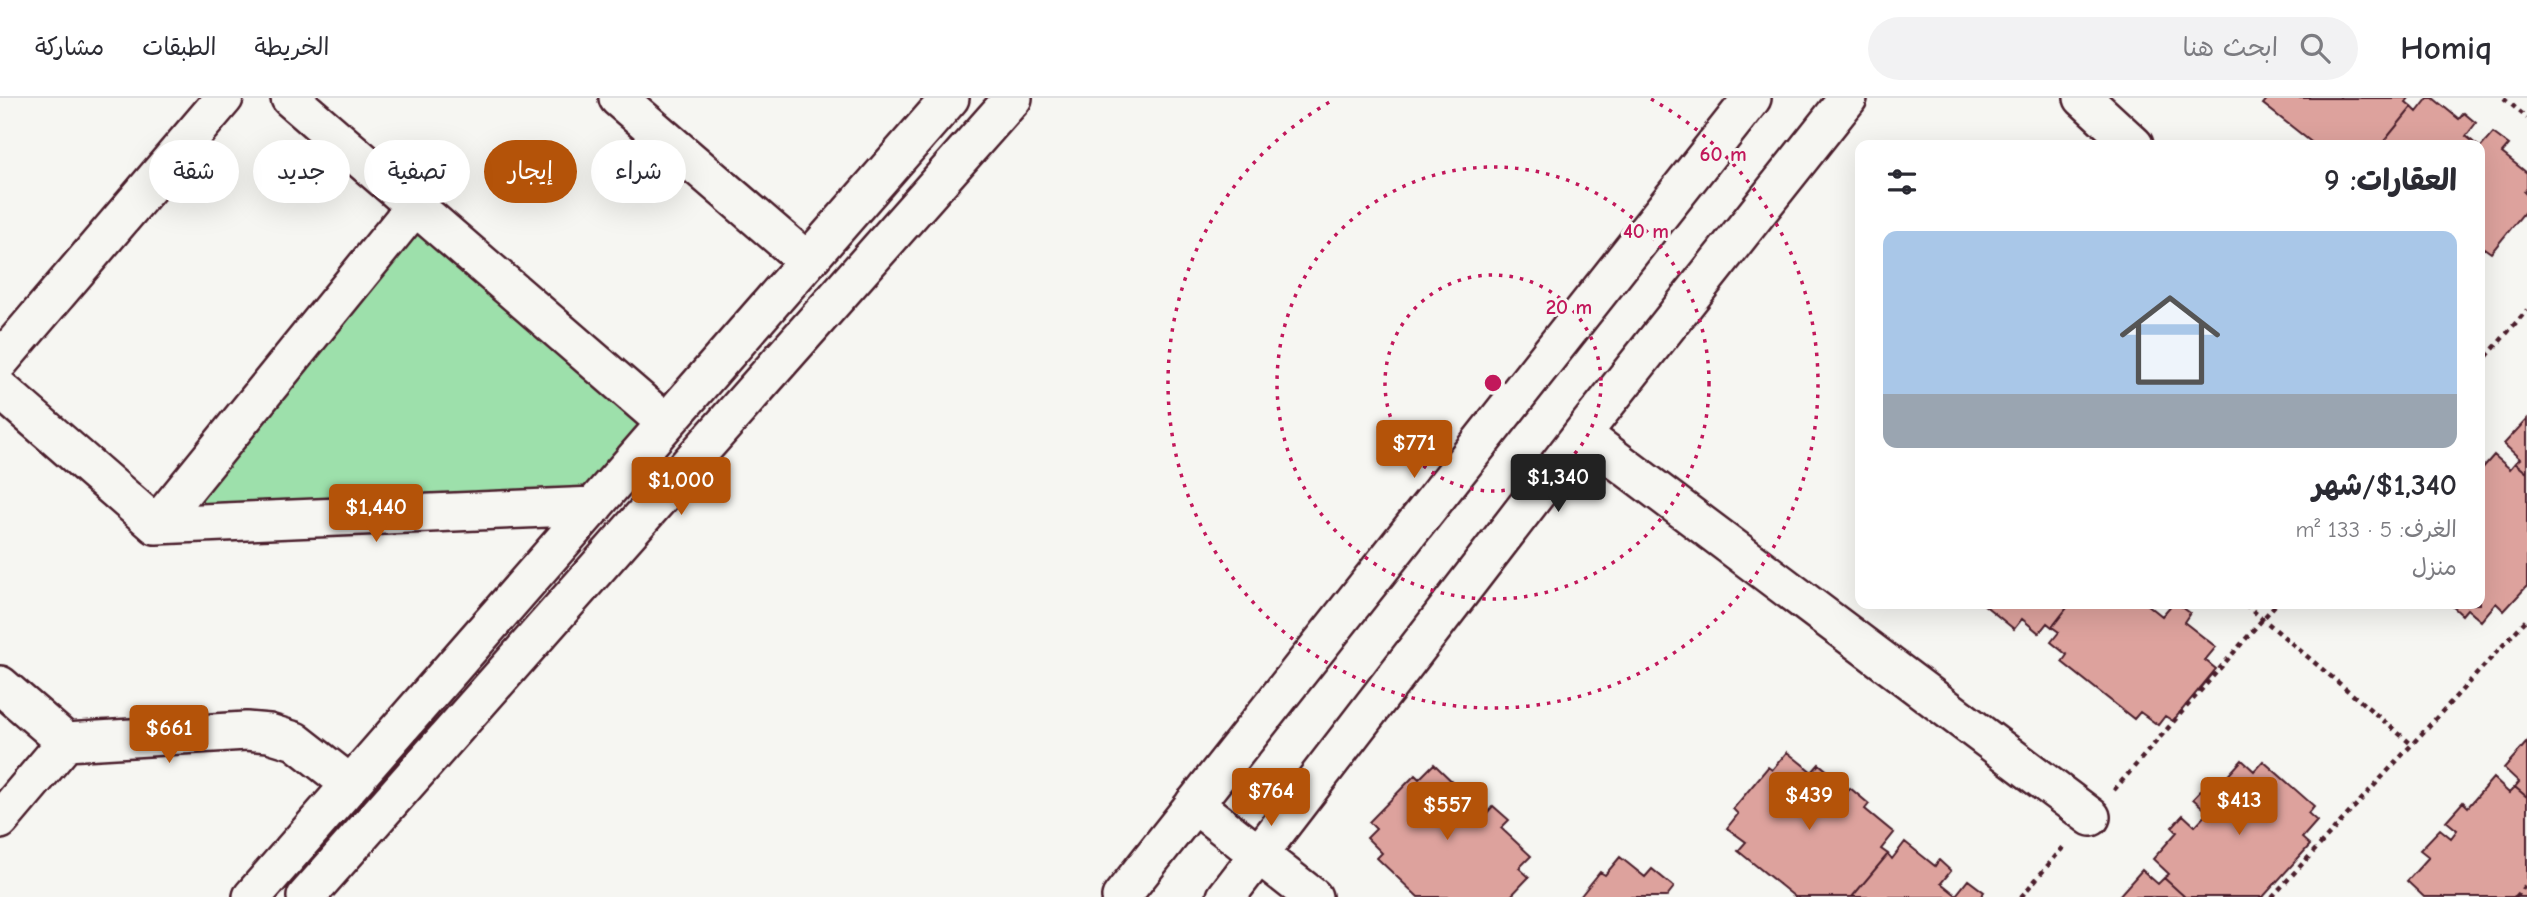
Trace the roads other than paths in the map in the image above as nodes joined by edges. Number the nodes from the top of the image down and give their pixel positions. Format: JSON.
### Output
{"nodes":[{"id":1,"x":224,"y":98,"type":"edge"},
{"id":2,"x":290,"y":98,"type":"edge"},
{"id":3,"x":618,"y":98,"type":"edge"},
{"id":4,"x":1013,"y":98,"type":"edge"},
{"id":5,"x":1752,"y":98,"type":"edge"},
{"id":6,"x":1848,"y":98,"type":"edge"},
{"id":7,"x":2083,"y":98,"type":"edge"},
{"id":8,"x":946,"y":100,"type":"edge"},
{"id":9,"x":2129,"y":140,"type":"edge"},
{"id":10,"x":415,"y":206,"type":"junction"},
{"id":11,"x":807,"y":261,"type":"junction"},
{"id":12,"x":0,"y":361,"type":"edge"},
{"id":13,"x":0,"y":389,"type":"edge"},
{"id":14,"x":666,"y":423,"type":"junction"},
{"id":15,"x":1582,"y":434,"type":"junction"},
{"id":16,"x":594,"y":506,"type":"junction"},
{"id":17,"x":156,"y":525,"type":"junction"},
{"id":18,"x":0,"y":685,"type":"edge"},
{"id":19,"x":66,"y":742,"type":"junction"},
{"id":20,"x":350,"y":784,"type":"junction"},
{"id":21,"x":1194,"y":804,"type":"junction"},
{"id":22,"x":2091,"y":817,"type":"road end"},
{"id":23,"x":0,"y":820,"type":"edge"},
{"id":24,"x":1259,"y":856,"type":"junction"},
{"id":25,"x":252,"y":897,"type":"edge"},
{"id":26,"x":306,"y":897,"type":"edge"},
{"id":27,"x":1121,"y":897,"type":"edge"},
{"id":28,"x":1226,"y":897,"type":"edge"},
{"id":29,"x":1313,"y":897,"type":"edge"}],
"edges":[{"from":1,"to":12,"type":"street"},
{"from":2,"to":10,"type":"street"},
{"from":3,"to":11,"type":"street"},
{"from":4,"to":26,"type":"street"},
{"from":5,"to":21,"type":"street"},
{"from":6,"to":15,"type":"street"},
{"from":7,"to":9,"type":"street"},
{"from":8,"to":11,"type":"street"},
{"from":10,"to":14,"type":"street"},
{"from":10,"to":17,"type":"street"},
{"from":11,"to":14,"type":"street"},
{"from":13,"to":17,"type":"street"},
{"from":14,"to":16,"type":"street"},
{"from":15,"to":22,"type":"street"},
{"from":15,"to":24,"type":"street"},
{"from":16,"to":17,"type":"street"},
{"from":16,"to":20,"type":"street"},
{"from":18,"to":19,"type":"street"},
{"from":19,"to":20,"type":"street"},
{"from":19,"to":23,"type":"street"},
{"from":20,"to":25,"type":"street"},
{"from":21,"to":24,"type":"street"},
{"from":21,"to":27,"type":"street"},
{"from":24,"to":28,"type":"street"},
{"from":24,"to":29,"type":"street"}]}
